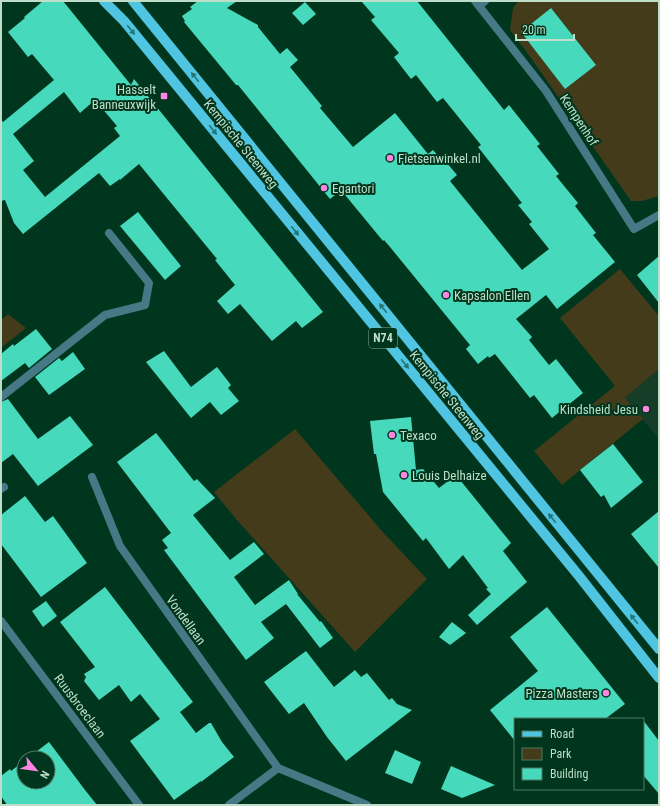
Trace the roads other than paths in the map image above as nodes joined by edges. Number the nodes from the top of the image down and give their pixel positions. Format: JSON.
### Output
{"nodes":[{"id":1,"x":104,"y":1,"type":"edge"},
{"id":2,"x":133,"y":1,"type":"edge"},
{"id":3,"x":480,"y":3,"type":"edge"},
{"id":4,"x":659,"y":215,"type":"edge"},
{"id":5,"x":108,"y":233,"type":"dead end"},
{"id":6,"x":1,"y":397,"type":"edge"},
{"id":7,"x":92,"y":476,"type":"dead end"},
{"id":8,"x":2,"y":623,"type":"edge"},
{"id":9,"x":659,"y":649,"type":"edge"},
{"id":10,"x":659,"y":678,"type":"edge"},
{"id":11,"x":278,"y":768,"type":"junction"},
{"id":12,"x":139,"y":805,"type":"edge"},
{"id":13,"x":229,"y":805,"type":"edge"},
{"id":14,"x":366,"y":805,"type":"edge"}],
"edges":[{"from":1,"to":10,"type":"main road","name":"Kempische Steenweg","number":"N74","one_way":true},
{"from":9,"to":2,"type":"main road","name":"Kempische Steenweg","number":"N74","one_way":true},
{"from":3,"to":4,"type":"street","name":"Kempenhof"},
{"from":5,"to":6,"type":"street"},
{"from":7,"to":11,"type":"street","name":"Vondellaan"},
{"from":8,"to":12,"type":"street","name":"Ruusbroeclaan"},
{"from":11,"to":13,"type":"street"},
{"from":11,"to":14,"type":"street"}]}
